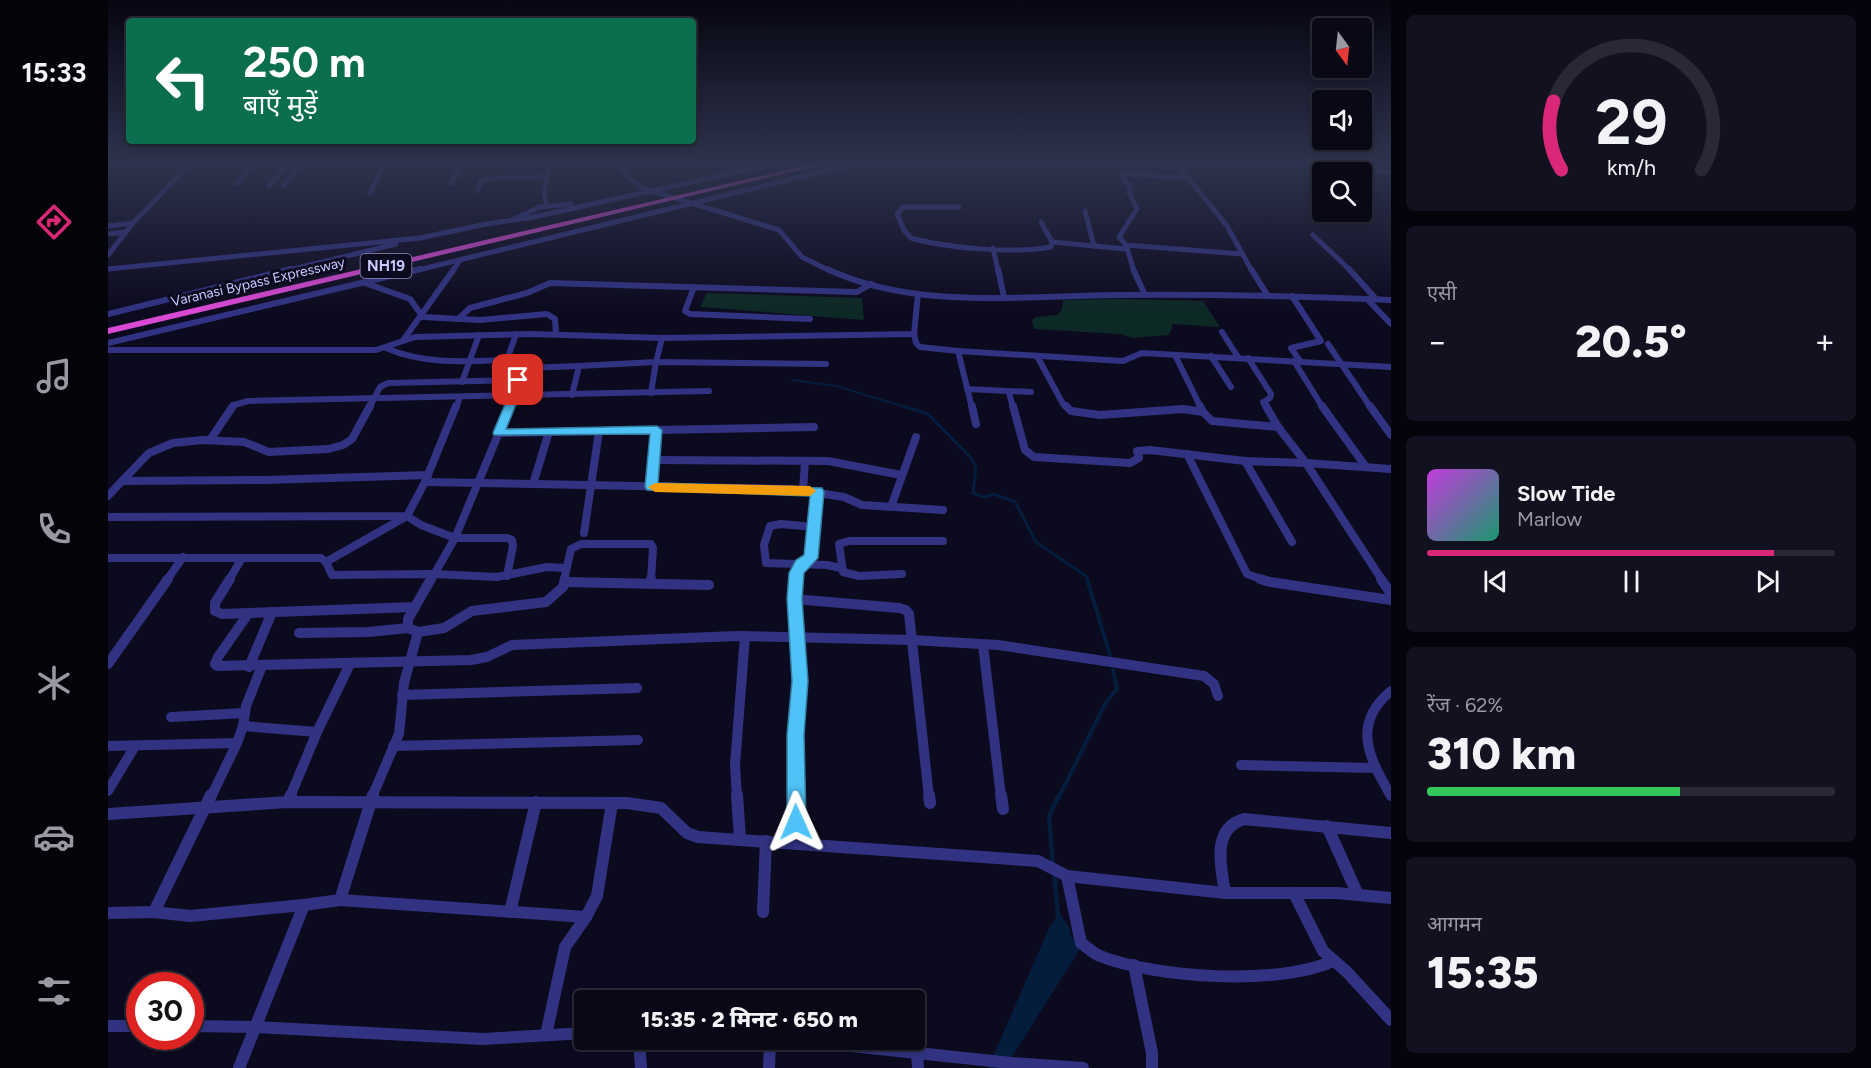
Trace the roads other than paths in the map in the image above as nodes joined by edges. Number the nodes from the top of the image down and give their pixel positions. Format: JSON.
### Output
{"nodes":[{"id":1,"x":145,"y":211,"type":"edge"},
{"id":2,"x":532,"y":211,"type":"edge"},
{"id":3,"x":560,"y":211,"type":"edge"},
{"id":4,"x":611,"y":211,"type":"edge"},
{"id":5,"x":613,"y":211,"type":"edge"},
{"id":6,"x":664,"y":211,"type":"edge"},
{"id":7,"x":720,"y":211,"type":"edge"},
{"id":8,"x":900,"y":211,"type":"edge"},
{"id":9,"x":1085,"y":211,"type":"dead end"},
{"id":10,"x":1136,"y":211,"type":"edge"},
{"id":11,"x":1215,"y":211,"type":"edge"},
{"id":12,"x":512,"y":220,"type":"junction"},
{"id":13,"x":1041,"y":222,"type":"dead end"},
{"id":14,"x":133,"y":223,"type":"junction"},
{"id":15,"x":108,"y":226,"type":"edge"},
{"id":16,"x":126,"y":232,"type":"junction"},
{"id":17,"x":108,"y":234,"type":"edge"},
{"id":18,"x":1313,"y":235,"type":"dead end"},
{"id":19,"x":412,"y":239,"type":"junction"},
{"id":20,"x":1052,"y":242,"type":"junction"},
{"id":21,"x":1094,"y":246,"type":"junction"},
{"id":22,"x":1126,"y":247,"type":"junction"},
{"id":23,"x":993,"y":248,"type":"junction"},
{"id":24,"x":1242,"y":254,"type":"junction"},
{"id":25,"x":108,"y":255,"type":"edge"},
{"id":26,"x":460,"y":260,"type":"junction"},
{"id":27,"x":108,"y":269,"type":"edge"},
{"id":28,"x":365,"y":283,"type":"junction"},
{"id":29,"x":873,"y":284,"type":"junction"},
{"id":30,"x":694,"y":287,"type":"junction"},
{"id":31,"x":918,"y":294,"type":"junction"},
{"id":32,"x":1145,"y":295,"type":"junction"},
{"id":33,"x":1268,"y":296,"type":"junction"},
{"id":34,"x":1292,"y":296,"type":"junction"},
{"id":35,"x":1004,"y":297,"type":"junction"},
{"id":36,"x":1367,"y":298,"type":"junction"},
{"id":37,"x":1376,"y":299,"type":"junction"},
{"id":38,"x":1391,"y":300,"type":"edge"},
{"id":39,"x":108,"y":314,"type":"edge"},
{"id":40,"x":423,"y":317,"type":"junction"},
{"id":41,"x":458,"y":319,"type":"junction"},
{"id":42,"x":810,"y":319,"type":"dead end"},
{"id":43,"x":1391,"y":324,"type":"edge"},
{"id":44,"x":108,"y":326,"type":"edge"},
{"id":45,"x":108,"y":331,"type":"edge"},
{"id":46,"x":1222,"y":332,"type":"dead end"},
{"id":47,"x":516,"y":334,"type":"junction"},
{"id":48,"x":556,"y":334,"type":"junction"},
{"id":49,"x":914,"y":334,"type":"junction"},
{"id":50,"x":479,"y":335,"type":"junction"},
{"id":51,"x":662,"y":338,"type":"junction"},
{"id":52,"x":404,"y":339,"type":"junction"},
{"id":53,"x":108,"y":343,"type":"edge"},
{"id":54,"x":1328,"y":344,"type":"dead end"},
{"id":55,"x":386,"y":348,"type":"junction"},
{"id":56,"x":108,"y":350,"type":"edge"},
{"id":57,"x":958,"y":351,"type":"junction"},
{"id":58,"x":1175,"y":355,"type":"junction"},
{"id":59,"x":1037,"y":356,"type":"junction"},
{"id":60,"x":1211,"y":356,"type":"junction"},
{"id":61,"x":1238,"y":357,"type":"junction"},
{"id":62,"x":1248,"y":358,"type":"junction"},
{"id":63,"x":470,"y":361,"type":"junction"},
{"id":64,"x":1297,"y":361,"type":"junction"},
{"id":65,"x":656,"y":362,"type":"junction"},
{"id":66,"x":826,"y":364,"type":"dead end"},
{"id":67,"x":1340,"y":364,"type":"junction"},
{"id":68,"x":579,"y":366,"type":"junction"},
{"id":69,"x":1391,"y":368,"type":"edge"},
{"id":70,"x":518,"y":380,"type":"junction"},
{"id":71,"x":479,"y":381,"type":"junction"},
{"id":72,"x":462,"y":382,"type":"junction"},
{"id":73,"x":1230,"y":387,"type":"dead end"},
{"id":74,"x":967,"y":389,"type":"junction"},
{"id":75,"x":709,"y":391,"type":"dead end"},
{"id":76,"x":1009,"y":392,"type":"junction"},
{"id":77,"x":1031,"y":392,"type":"dead end"},
{"id":78,"x":651,"y":393,"type":"junction"},
{"id":79,"x":572,"y":395,"type":"junction"},
{"id":80,"x":460,"y":397,"type":"junction"},
{"id":81,"x":473,"y":397,"type":"junction"},
{"id":82,"x":514,"y":397,"type":"junction"},
{"id":83,"x":374,"y":399,"type":"junction"},
{"id":84,"x":1203,"y":412,"type":"junction"},
{"id":85,"x":976,"y":424,"type":"dead end"},
{"id":86,"x":814,"y":427,"type":"dead end"},
{"id":87,"x":1278,"y":427,"type":"junction"},
{"id":88,"x":657,"y":430,"type":"junction"},
{"id":89,"x":599,"y":431,"type":"junction"},
{"id":90,"x":549,"y":432,"type":"junction"},
{"id":91,"x":499,"y":433,"type":"junction"},
{"id":92,"x":1391,"y":435,"type":"edge"},
{"id":93,"x":916,"y":437,"type":"dead end"},
{"id":94,"x":210,"y":440,"type":"junction"},
{"id":95,"x":1187,"y":454,"type":"junction"},
{"id":96,"x":654,"y":460,"type":"junction"},
{"id":97,"x":804,"y":461,"type":"junction"},
{"id":98,"x":1245,"y":461,"type":"junction"},
{"id":99,"x":1306,"y":463,"type":"junction"},
{"id":100,"x":1366,"y":467,"type":"junction"},
{"id":101,"x":1391,"y":469,"type":"edge"},
{"id":102,"x":901,"y":475,"type":"junction"},
{"id":103,"x":427,"y":478,"type":"junction"},
{"id":104,"x":122,"y":481,"type":"junction"},
{"id":105,"x":477,"y":483,"type":"junction"},
{"id":106,"x":533,"y":484,"type":"junction"},
{"id":107,"x":591,"y":484,"type":"junction"},
{"id":108,"x":652,"y":487,"type":"junction"},
{"id":109,"x":803,"y":490,"type":"junction"},
{"id":110,"x":817,"y":492,"type":"junction"},
{"id":111,"x":108,"y":496,"type":"edge"},
{"id":112,"x":891,"y":507,"type":"junction"},
{"id":113,"x":943,"y":510,"type":"dead end"},
{"id":114,"x":407,"y":516,"type":"junction"},
{"id":115,"x":108,"y":517,"type":"edge"},
{"id":116,"x":814,"y":527,"type":"junction"},
{"id":117,"x":584,"y":533,"type":"dead end"},
{"id":118,"x":455,"y":538,"type":"junction"},
{"id":119,"x":943,"y":541,"type":"dead end"},
{"id":120,"x":1292,"y":542,"type":"dead end"},
{"id":121,"x":183,"y":557,"type":"junction"},
{"id":122,"x":108,"y":558,"type":"edge"},
{"id":123,"x":242,"y":558,"type":"junction"},
{"id":124,"x":326,"y":562,"type":"junction"},
{"id":125,"x":801,"y":564,"type":"junction"},
{"id":126,"x":566,"y":568,"type":"junction"},
{"id":127,"x":841,"y":568,"type":"junction"},
{"id":128,"x":434,"y":574,"type":"junction"},
{"id":129,"x":902,"y":574,"type":"dead end"},
{"id":130,"x":507,"y":576,"type":"junction"},
{"id":131,"x":564,"y":582,"type":"junction"},
{"id":132,"x":651,"y":584,"type":"junction"},
{"id":133,"x":709,"y":585,"type":"dead end"},
{"id":134,"x":1391,"y":594,"type":"edge"},
{"id":135,"x":794,"y":599,"type":"junction"},
{"id":136,"x":1391,"y":600,"type":"edge"},
{"id":137,"x":415,"y":607,"type":"junction"},
{"id":138,"x":272,"y":612,"type":"junction"},
{"id":139,"x":248,"y":614,"type":"junction"},
{"id":140,"x":413,"y":630,"type":"junction"},
{"id":141,"x":299,"y":633,"type":"dead end"},
{"id":142,"x":745,"y":636,"type":"junction"},
{"id":143,"x":797,"y":638,"type":"junction"},
{"id":144,"x":912,"y":640,"type":"junction"},
{"id":145,"x":983,"y":645,"type":"junction"},
{"id":146,"x":409,"y":660,"type":"junction"},
{"id":147,"x":108,"y":664,"type":"edge"},
{"id":148,"x":350,"y":664,"type":"junction"},
{"id":149,"x":262,"y":666,"type":"junction"},
{"id":150,"x":249,"y":667,"type":"junction"},
{"id":151,"x":637,"y":688,"type":"dead end"},
{"id":152,"x":1391,"y":691,"type":"edge"},
{"id":153,"x":402,"y":695,"type":"junction"},
{"id":154,"x":1218,"y":696,"type":"dead end"},
{"id":155,"x":245,"y":713,"type":"junction"},
{"id":156,"x":171,"y":717,"type":"dead end"},
{"id":157,"x":243,"y":726,"type":"junction"},
{"id":158,"x":317,"y":732,"type":"junction"},
{"id":159,"x":638,"y":740,"type":"dead end"},
{"id":160,"x":237,"y":743,"type":"junction"},
{"id":161,"x":108,"y":746,"type":"edge"},
{"id":162,"x":135,"y":746,"type":"junction"},
{"id":163,"x":393,"y":746,"type":"junction"},
{"id":164,"x":1241,"y":765,"type":"dead end"},
{"id":165,"x":1375,"y":768,"type":"junction"},
{"id":166,"x":108,"y":791,"type":"edge"},
{"id":167,"x":1391,"y":796,"type":"edge"},
{"id":168,"x":288,"y":802,"type":"junction"},
{"id":169,"x":370,"y":802,"type":"junction"},
{"id":170,"x":536,"y":802,"type":"junction"},
{"id":171,"x":612,"y":803,"type":"junction"},
{"id":172,"x":930,"y":803,"type":"dead end"},
{"id":173,"x":204,"y":808,"type":"junction"},
{"id":174,"x":1003,"y":809,"type":"dead end"},
{"id":175,"x":108,"y":814,"type":"edge"},
{"id":176,"x":1327,"y":826,"type":"junction"},
{"id":177,"x":1391,"y":833,"type":"edge"},
{"id":178,"x":740,"y":839,"type":"junction"},
{"id":179,"x":766,"y":841,"type":"junction"},
{"id":180,"x":796,"y":844,"type":"junction"},
{"id":181,"x":1064,"y":874,"type":"junction"},
{"id":182,"x":1224,"y":893,"type":"junction"},
{"id":183,"x":1294,"y":893,"type":"junction"},
{"id":184,"x":1358,"y":895,"type":"junction"},
{"id":185,"x":1391,"y":898,"type":"edge"},
{"id":186,"x":340,"y":900,"type":"junction"},
{"id":187,"x":304,"y":906,"type":"junction"},
{"id":188,"x":154,"y":912,"type":"junction"},
{"id":189,"x":510,"y":912,"type":"junction"},
{"id":190,"x":763,"y":912,"type":"dead end"},
{"id":191,"x":108,"y":913,"type":"edge"},
{"id":192,"x":586,"y":917,"type":"junction"},
{"id":193,"x":1333,"y":961,"type":"junction"},
{"id":194,"x":1134,"y":965,"type":"junction"},
{"id":195,"x":1391,"y":1020,"type":"edge"},
{"id":196,"x":108,"y":1026,"type":"edge"},
{"id":197,"x":126,"y":1026,"type":"edge"},
{"id":198,"x":204,"y":1026,"type":"edge"},
{"id":199,"x":255,"y":1027,"type":"junction"},
{"id":200,"x":574,"y":1034,"type":"edge"},
{"id":201,"x":546,"y":1035,"type":"junction"},
{"id":202,"x":640,"y":1050,"type":"edge"},
{"id":203,"x":770,"y":1050,"type":"edge"},
{"id":204,"x":897,"y":1050,"type":"edge"},
{"id":205,"x":917,"y":1052,"type":"junction"},
{"id":206,"x":239,"y":1068,"type":"edge"},
{"id":207,"x":641,"y":1068,"type":"edge"},
{"id":208,"x":769,"y":1068,"type":"edge"},
{"id":209,"x":918,"y":1068,"type":"edge"},
{"id":210,"x":1083,"y":1068,"type":"edge"},
{"id":211,"x":1152,"y":1068,"type":"edge"}],
"edges":[{"from":1,"to":14,"type":"street"},
{"from":2,"to":12,"type":"street"},
{"from":3,"to":12,"type":"street"},
{"from":4,"to":44,"type":"highway","name":"Varanasi Bypass Expressway","number":"NH19"},
{"from":5,"to":45,"type":"highway","name":"Varanasi Bypass Expressway","number":"NH19"},
{"from":6,"to":26,"type":"street"},
{"from":7,"to":29,"type":"street"},
{"from":8,"to":23,"type":"street"},
{"from":9,"to":21,"type":"street"},
{"from":10,"to":22,"type":"street"},
{"from":11,"to":24,"type":"street"},
{"from":12,"to":19,"type":"street"},
{"from":13,"to":20,"type":"street"},
{"from":14,"to":15,"type":"street"},
{"from":14,"to":16,"type":"street"},
{"from":16,"to":17,"type":"street"},
{"from":16,"to":25,"type":"street"},
{"from":18,"to":37,"type":"street"},
{"from":19,"to":27,"type":"street"},
{"from":19,"to":39,"type":"street"},
{"from":20,"to":21,"type":"street"},
{"from":20,"to":23,"type":"street"},
{"from":21,"to":22,"type":"street"},
{"from":22,"to":24,"type":"street"},
{"from":22,"to":32,"type":"street"},
{"from":23,"to":35,"type":"street"},
{"from":24,"to":33,"type":"street"},
{"from":26,"to":28,"type":"street"},
{"from":26,"to":40,"type":"street"},
{"from":28,"to":40,"type":"street"},
{"from":28,"to":53,"type":"street"},
{"from":29,"to":30,"type":"street"},
{"from":29,"to":31,"type":"street"},
{"from":30,"to":41,"type":"street"},
{"from":30,"to":42,"type":"street"},
{"from":31,"to":35,"type":"street"},
{"from":31,"to":49,"type":"street"},
{"from":32,"to":33,"type":"street"},
{"from":32,"to":35,"type":"street"},
{"from":33,"to":34,"type":"street"},
{"from":34,"to":36,"type":"street"},
{"from":34,"to":64,"type":"street"},
{"from":36,"to":37,"type":"street"},
{"from":36,"to":43,"type":"street"},
{"from":37,"to":38,"type":"street"},
{"from":40,"to":41,"type":"street"},
{"from":40,"to":52,"type":"street"},
{"from":41,"to":48,"type":"street"},
{"from":46,"to":61,"type":"street"},
{"from":47,"to":48,"type":"street"},
{"from":47,"to":50,"type":"street"},
{"from":47,"to":63,"type":"street"},
{"from":48,"to":51,"type":"street"},
{"from":49,"to":51,"type":"street"},
{"from":49,"to":57,"type":"street"},
{"from":50,"to":52,"type":"street"},
{"from":50,"to":63,"type":"street"},
{"from":51,"to":65,"type":"street"},
{"from":52,"to":55,"type":"street"},
{"from":54,"to":67,"type":"street"},
{"from":55,"to":56,"type":"street"},
{"from":55,"to":63,"type":"street"},
{"from":57,"to":59,"type":"street"},
{"from":57,"to":74,"type":"street"},
{"from":58,"to":59,"type":"street"},
{"from":58,"to":60,"type":"street"},
{"from":58,"to":84,"type":"street"},
{"from":59,"to":84,"type":"street"},
{"from":60,"to":61,"type":"street"},
{"from":60,"to":73,"type":"street"},
{"from":61,"to":62,"type":"street"},
{"from":62,"to":64,"type":"street"},
{"from":62,"to":87,"type":"street"},
{"from":63,"to":72,"type":"street"},
{"from":64,"to":67,"type":"street"},
{"from":64,"to":100,"type":"street"},
{"from":65,"to":66,"type":"street"},
{"from":65,"to":68,"type":"street"},
{"from":65,"to":78,"type":"street"},
{"from":67,"to":69,"type":"street"},
{"from":67,"to":92,"type":"street"},
{"from":68,"to":70,"type":"street"},
{"from":68,"to":79,"type":"street"},
{"from":70,"to":71,"type":"street"},
{"from":70,"to":82,"type":"street"},
{"from":71,"to":72,"type":"street"},
{"from":71,"to":81,"type":"street"},
{"from":72,"to":83,"type":"street"},
{"from":74,"to":76,"type":"street"},
{"from":74,"to":85,"type":"street"},
{"from":75,"to":78,"type":"street"},
{"from":76,"to":77,"type":"street"},
{"from":76,"to":95,"type":"street"},
{"from":78,"to":79,"type":"street"},
{"from":79,"to":82,"type":"street"},
{"from":80,"to":81,"type":"street"},
{"from":80,"to":83,"type":"street"},
{"from":80,"to":103,"type":"street"},
{"from":81,"to":82,"type":"street"},
{"from":82,"to":91,"type":"street"},
{"from":83,"to":94,"type":"street"},
{"from":83,"to":94,"type":"street"},
{"from":84,"to":87,"type":"street"},
{"from":86,"to":88,"type":"street"},
{"from":87,"to":99,"type":"street"},
{"from":88,"to":89,"type":"street"},
{"from":88,"to":96,"type":"street"},
{"from":89,"to":90,"type":"street"},
{"from":89,"to":107,"type":"street"},
{"from":90,"to":91,"type":"street"},
{"from":90,"to":106,"type":"street"},
{"from":91,"to":105,"type":"street"},
{"from":93,"to":102,"type":"street"},
{"from":94,"to":104,"type":"street"},
{"from":95,"to":98,"type":"street"},
{"from":95,"to":136,"type":"street"},
{"from":96,"to":97,"type":"street"},
{"from":96,"to":108,"type":"street"},
{"from":97,"to":102,"type":"street"},
{"from":97,"to":109,"type":"street"},
{"from":98,"to":99,"type":"street"},
{"from":98,"to":120,"type":"street"},
{"from":99,"to":100,"type":"street"},
{"from":99,"to":134,"type":"street"},
{"from":100,"to":101,"type":"street"},
{"from":102,"to":112,"type":"street"},
{"from":103,"to":104,"type":"street"},
{"from":103,"to":105,"type":"street"},
{"from":103,"to":114,"type":"street"},
{"from":104,"to":111,"type":"street"},
{"from":105,"to":106,"type":"street"},
{"from":105,"to":118,"type":"street"},
{"from":106,"to":107,"type":"street"},
{"from":107,"to":108,"type":"street"},
{"from":107,"to":117,"type":"street"},
{"from":108,"to":109,"type":"street"},
{"from":109,"to":110,"type":"street"},
{"from":110,"to":112,"type":"street"},
{"from":110,"to":116,"type":"street"},
{"from":112,"to":113,"type":"street"},
{"from":114,"to":115,"type":"street"},
{"from":114,"to":118,"type":"street"},
{"from":114,"to":124,"type":"street"},
{"from":116,"to":125,"type":"street"},
{"from":116,"to":125,"type":"street"},
{"from":118,"to":128,"type":"street"},
{"from":118,"to":130,"type":"street"},
{"from":119,"to":127,"type":"street"},
{"from":121,"to":122,"type":"street"},
{"from":121,"to":123,"type":"street"},
{"from":121,"to":147,"type":"street"},
{"from":123,"to":124,"type":"street"},
{"from":123,"to":139,"type":"street"},
{"from":124,"to":128,"type":"street"},
{"from":125,"to":127,"type":"street"},
{"from":125,"to":135,"type":"street"},
{"from":126,"to":130,"type":"street"},
{"from":126,"to":131,"type":"street"},
{"from":126,"to":132,"type":"street"},
{"from":127,"to":129,"type":"street"},
{"from":128,"to":130,"type":"street"},
{"from":128,"to":137,"type":"street"},
{"from":131,"to":132,"type":"street"},
{"from":131,"to":140,"type":"street"},
{"from":132,"to":133,"type":"street"},
{"from":135,"to":143,"type":"street"},
{"from":135,"to":144,"type":"street"},
{"from":137,"to":138,"type":"street"},
{"from":137,"to":140,"type":"street"},
{"from":138,"to":139,"type":"street"},
{"from":138,"to":150,"type":"street"},
{"from":139,"to":150,"type":"street"},
{"from":140,"to":141,"type":"street"},
{"from":140,"to":146,"type":"street"},
{"from":142,"to":143,"type":"street"},
{"from":142,"to":146,"type":"street"},
{"from":142,"to":178,"type":"street"},
{"from":143,"to":144,"type":"street"},
{"from":143,"to":180,"type":"street"},
{"from":144,"to":145,"type":"street"},
{"from":144,"to":172,"type":"street"},
{"from":145,"to":154,"type":"street"},
{"from":145,"to":174,"type":"street"},
{"from":146,"to":148,"type":"street"},
{"from":146,"to":153,"type":"street"},
{"from":148,"to":149,"type":"street"},
{"from":148,"to":158,"type":"street"},
{"from":149,"to":150,"type":"street"},
{"from":149,"to":155,"type":"street"},
{"from":151,"to":153,"type":"street"},
{"from":152,"to":165,"type":"street"},
{"from":153,"to":163,"type":"street"},
{"from":155,"to":156,"type":"street"},
{"from":155,"to":157,"type":"street"},
{"from":157,"to":158,"type":"street"},
{"from":157,"to":160,"type":"street"},
{"from":158,"to":168,"type":"street"},
{"from":159,"to":163,"type":"street"},
{"from":160,"to":162,"type":"street"},
{"from":160,"to":173,"type":"street"},
{"from":161,"to":162,"type":"street"},
{"from":162,"to":166,"type":"street"},
{"from":163,"to":169,"type":"street"},
{"from":164,"to":165,"type":"street"},
{"from":165,"to":167,"type":"street"},
{"from":168,"to":169,"type":"street"},
{"from":168,"to":173,"type":"street"},
{"from":169,"to":170,"type":"street"},
{"from":169,"to":186,"type":"street"},
{"from":170,"to":171,"type":"street"},
{"from":170,"to":189,"type":"street"},
{"from":171,"to":178,"type":"street"},
{"from":171,"to":192,"type":"street"},
{"from":173,"to":175,"type":"street"},
{"from":173,"to":188,"type":"street"},
{"from":176,"to":177,"type":"street"},
{"from":176,"to":182,"type":"street"},
{"from":176,"to":184,"type":"street"},
{"from":178,"to":179,"type":"street"},
{"from":179,"to":180,"type":"street"},
{"from":179,"to":190,"type":"street"},
{"from":180,"to":181,"type":"street"},
{"from":181,"to":182,"type":"street"},
{"from":181,"to":194,"type":"street"},
{"from":182,"to":183,"type":"street"},
{"from":183,"to":184,"type":"street"},
{"from":183,"to":193,"type":"street"},
{"from":184,"to":185,"type":"street"},
{"from":186,"to":187,"type":"street"},
{"from":186,"to":189,"type":"street"},
{"from":187,"to":188,"type":"street"},
{"from":187,"to":199,"type":"street"},
{"from":188,"to":191,"type":"street"},
{"from":189,"to":192,"type":"street"},
{"from":192,"to":201,"type":"street"},
{"from":193,"to":194,"type":"street"},
{"from":193,"to":195,"type":"street"},
{"from":194,"to":211,"type":"street"},
{"from":196,"to":197,"type":"street"},
{"from":198,"to":199,"type":"street"},
{"from":199,"to":201,"type":"street"},
{"from":199,"to":206,"type":"street"},
{"from":200,"to":201,"type":"street"},
{"from":202,"to":207,"type":"street"},
{"from":203,"to":208,"type":"street"},
{"from":204,"to":205,"type":"street"},
{"from":205,"to":209,"type":"street"},
{"from":205,"to":210,"type":"street"}]}
